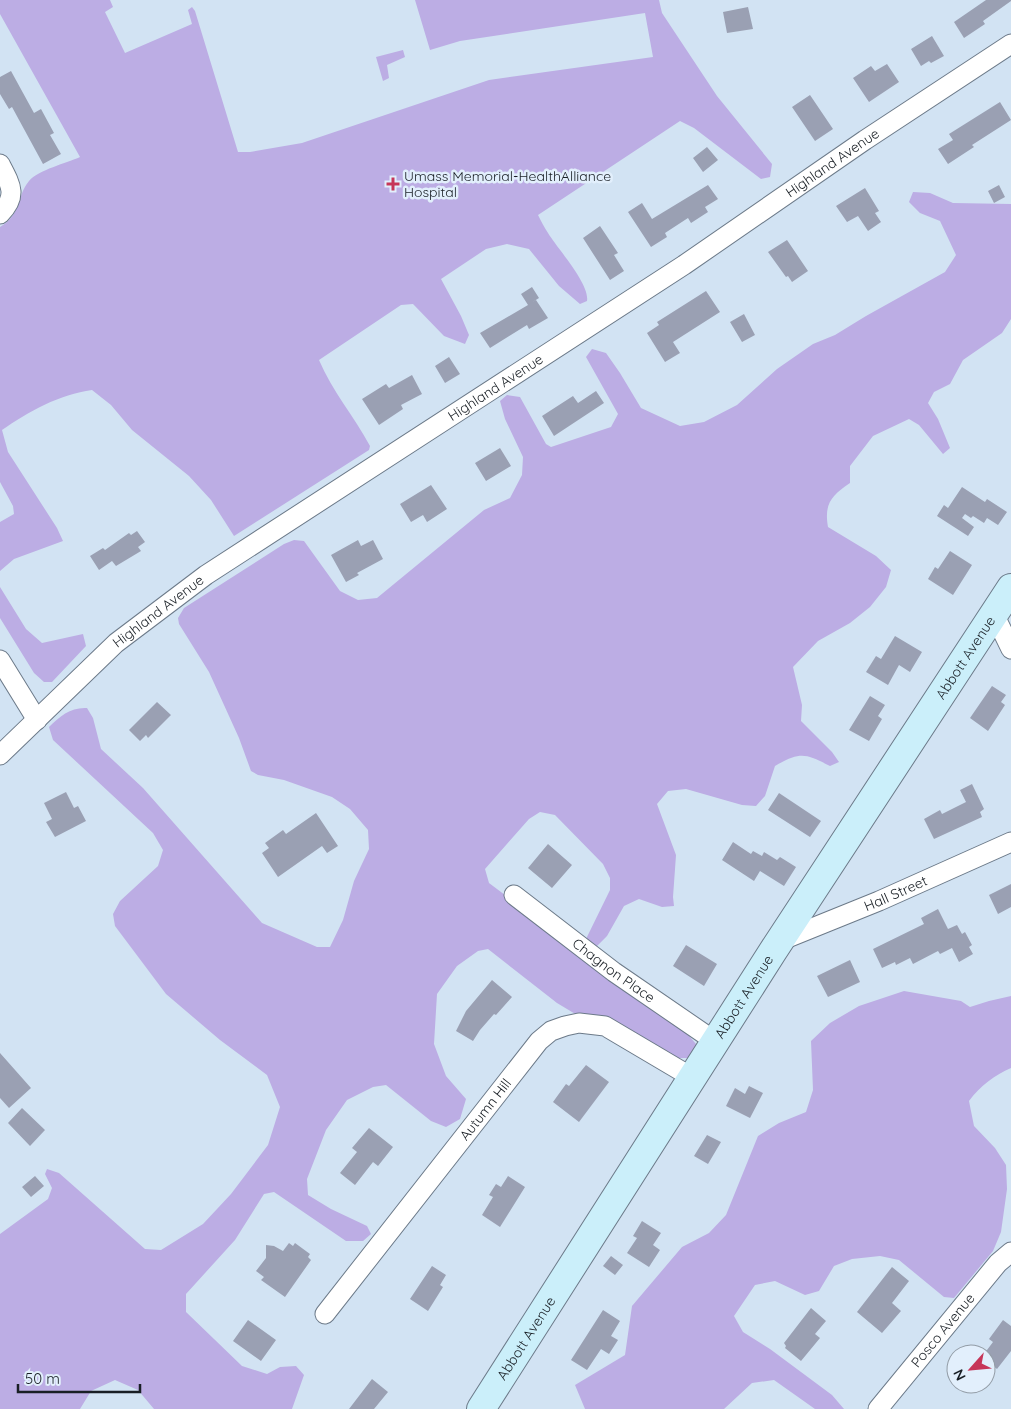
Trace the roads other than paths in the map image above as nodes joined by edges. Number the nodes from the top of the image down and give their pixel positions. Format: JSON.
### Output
{"nodes":[{"id":1,"x":1011,"y":44,"type":"edge"},
{"id":2,"x":0,"y":164,"type":"edge"},
{"id":3,"x":0,"y":214,"type":"edge"},
{"id":4,"x":1011,"y":588,"type":"edge"},
{"id":5,"x":994,"y":614,"type":"junction"},
{"id":6,"x":1011,"y":649,"type":"edge"},
{"id":7,"x":0,"y":660,"type":"edge"},
{"id":8,"x":37,"y":720,"type":"junction"},
{"id":9,"x":0,"y":755,"type":"edge"},
{"id":10,"x":1011,"y":842,"type":"edge"},
{"id":11,"x":514,"y":895,"type":"dead end"},
{"id":12,"x":780,"y":941,"type":"junction"},
{"id":13,"x":716,"y":1042,"type":"junction"},
{"id":14,"x":693,"y":1078,"type":"junction"},
{"id":15,"x":1011,"y":1252,"type":"edge"},
{"id":16,"x":325,"y":1314,"type":"dead end"},
{"id":17,"x":482,"y":1409,"type":"edge"},
{"id":18,"x":878,"y":1409,"type":"edge"}],
"edges":[{"from":1,"to":8,"type":"street","name":"Highland Avenue"},
{"from":2,"to":3,"type":"street"},
{"from":4,"to":5,"type":"street","name":"Abbott Avenue"},
{"from":5,"to":6,"type":"street"},
{"from":5,"to":12,"type":"street","name":"Abbott Avenue"},
{"from":7,"to":8,"type":"street"},
{"from":8,"to":9,"type":"street","name":"Highland Avenue"},
{"from":10,"to":12,"type":"street","name":"Hall Street"},
{"from":11,"to":13,"type":"street","name":"Chagnon Place"},
{"from":12,"to":13,"type":"street","name":"Abbott Avenue"},
{"from":13,"to":14,"type":"street","name":"Abbott Avenue"},
{"from":14,"to":16,"type":"street","name":"Autumn Hill"},
{"from":14,"to":17,"type":"street","name":"Abbott Avenue"},
{"from":15,"to":18,"type":"street","name":"Posco Avenue"}]}
